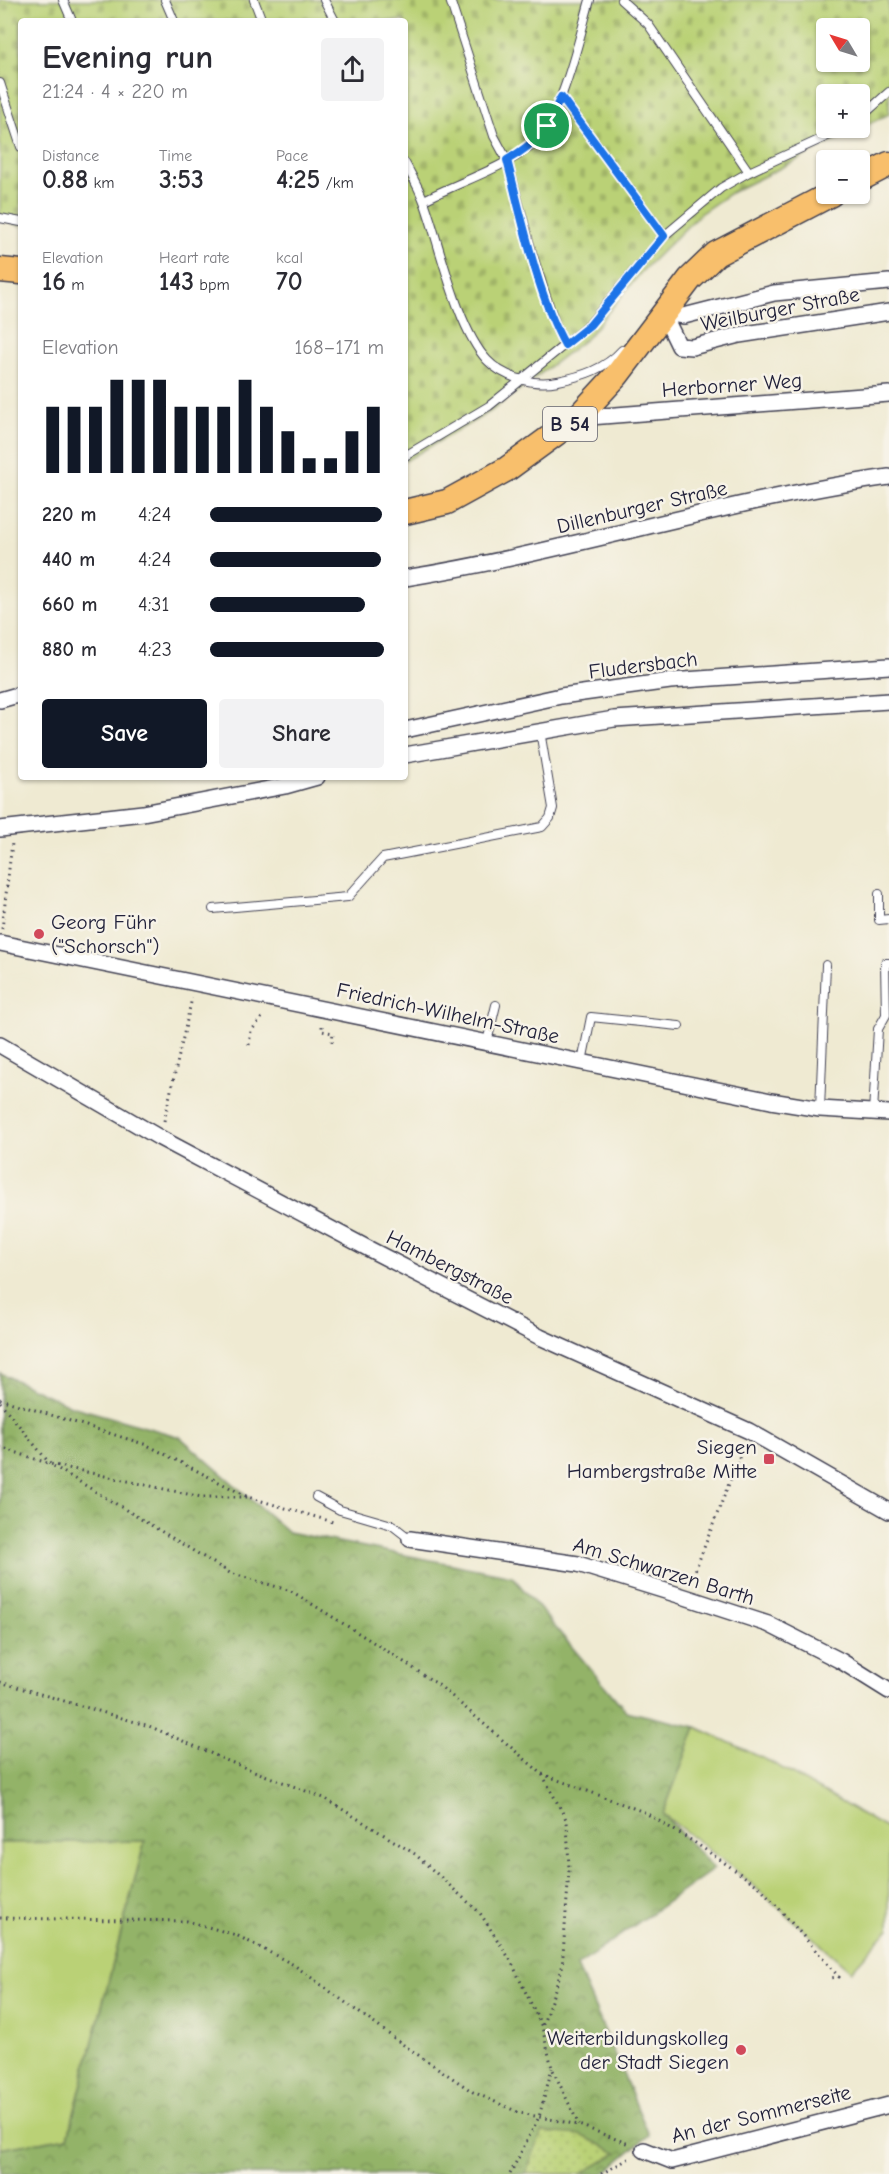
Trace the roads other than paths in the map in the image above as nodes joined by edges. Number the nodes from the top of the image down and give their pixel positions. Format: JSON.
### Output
{"nodes":[{"id":1,"x":63,"y":0,"type":"edge"},
{"id":2,"x":165,"y":0,"type":"edge"},
{"id":3,"x":254,"y":0,"type":"edge"},
{"id":4,"x":324,"y":0,"type":"edge"},
{"id":5,"x":450,"y":0,"type":"edge"},
{"id":6,"x":590,"y":0,"type":"edge"},
{"id":7,"x":621,"y":0,"type":"edge"},
{"id":8,"x":71,"y":18,"type":"edge"},
{"id":9,"x":173,"y":18,"type":"edge"},
{"id":10,"x":261,"y":18,"type":"edge"},
{"id":11,"x":333,"y":18,"type":"edge"},
{"id":12,"x":0,"y":83,"type":"edge"},
{"id":13,"x":889,"y":92,"type":"edge"},
{"id":14,"x":561,"y":97,"type":"junction"},
{"id":15,"x":870,"y":109,"type":"edge"},
{"id":16,"x":18,"y":138,"type":"edge"},
{"id":17,"x":823,"y":138,"type":"edge"},
{"id":18,"x":507,"y":160,"type":"junction"},
{"id":19,"x":889,"y":164,"type":"edge"},
{"id":20,"x":408,"y":169,"type":"edge"},
{"id":21,"x":749,"y":172,"type":"junction"},
{"id":22,"x":870,"y":174,"type":"edge"},
{"id":23,"x":424,"y":200,"type":"junction"},
{"id":24,"x":816,"y":202,"type":"edge"},
{"id":25,"x":0,"y":218,"type":"edge"},
{"id":26,"x":18,"y":221,"type":"edge"},
{"id":27,"x":664,"y":236,"type":"junction"},
{"id":28,"x":0,"y":270,"type":"edge"},
{"id":29,"x":18,"y":272,"type":"edge"},
{"id":30,"x":889,"y":282,"type":"edge"},
{"id":31,"x":889,"y":312,"type":"edge"},
{"id":32,"x":663,"y":313,"type":"junction"},
{"id":33,"x":565,"y":345,"type":"junction"},
{"id":34,"x":633,"y":353,"type":"junction"},
{"id":35,"x":522,"y":379,"type":"junction"},
{"id":36,"x":889,"y":394,"type":"edge"},
{"id":37,"x":577,"y":418,"type":"junction"},
{"id":38,"x":408,"y":454,"type":"edge"},
{"id":39,"x":889,"y":477,"type":"edge"},
{"id":40,"x":408,"y":511,"type":"edge"},
{"id":41,"x":408,"y":578,"type":"edge"},
{"id":42,"x":889,"y":666,"type":"edge"},
{"id":43,"x":18,"y":695,"type":"edge"},
{"id":44,"x":0,"y":700,"type":"edge"},
{"id":45,"x":889,"y":701,"type":"edge"},
{"id":46,"x":408,"y":729,"type":"edge"},
{"id":47,"x":540,"y":731,"type":"junction"},
{"id":48,"x":408,"y":754,"type":"edge"},
{"id":49,"x":306,"y":780,"type":"edge"},
{"id":50,"x":7,"y":829,"type":"edge"},
{"id":51,"x":879,"y":894,"type":"dead end"},
{"id":52,"x":213,"y":909,"type":"dead end"},
{"id":53,"x":889,"y":919,"type":"edge"},
{"id":54,"x":1,"y":938,"type":"edge"},
{"id":55,"x":889,"y":963,"type":"edge"},
{"id":56,"x":826,"y":965,"type":"dead end"},
{"id":57,"x":496,"y":1005,"type":"dead end"},
{"id":58,"x":888,"y":1014,"type":"edge"},
{"id":59,"x":679,"y":1026,"type":"dead end"},
{"id":60,"x":487,"y":1042,"type":"junction"},
{"id":61,"x":0,"y":1045,"type":"edge"},
{"id":62,"x":582,"y":1062,"type":"junction"},
{"id":63,"x":820,"y":1109,"type":"junction"},
{"id":64,"x":873,"y":1112,"type":"junction"},
{"id":65,"x":889,"y":1113,"type":"edge"},
{"id":66,"x":316,"y":1497,"type":"dead end"},
{"id":67,"x":889,"y":1511,"type":"edge"},
{"id":68,"x":410,"y":1539,"type":"joint"},
{"id":69,"x":889,"y":1691,"type":"edge"},
{"id":70,"x":889,"y":2105,"type":"edge"},
{"id":71,"x":644,"y":2150,"type":"road end"}],
"edges":[{"from":1,"to":8,"type":"lane"},
{"from":2,"to":9,"type":"lane"},
{"from":3,"to":10,"type":"lane"},
{"from":4,"to":11,"type":"lane"},
{"from":5,"to":18,"type":"lane"},
{"from":6,"to":14,"type":"lane"},
{"from":7,"to":21,"type":"lane"},
{"from":12,"to":16,"type":"lane"},
{"from":13,"to":15,"type":"lane"},
{"from":14,"to":18,"type":"lane"},
{"from":14,"to":27,"type":"lane"},
{"from":17,"to":21,"type":"lane"},
{"from":18,"to":23,"type":"lane"},
{"from":18,"to":33,"type":"lane"},
{"from":19,"to":22,"type":"main road"},
{"from":20,"to":23,"type":"lane"},
{"from":21,"to":27,"type":"lane"},
{"from":23,"to":35,"type":"lane"},
{"from":24,"to":32,"type":"main road","number":"B 54"},
{"from":25,"to":26,"type":"lane"},
{"from":27,"to":33,"type":"lane"},
{"from":28,"to":29,"type":"main road"},
{"from":30,"to":32,"type":"street"},
{"from":31,"to":32,"type":"street","name":"Weilburger Straße"},
{"from":32,"to":34,"type":"main road","number":"B 54"},
{"from":33,"to":35,"type":"lane"},
{"from":34,"to":35,"type":"lane"},
{"from":34,"to":37,"type":"main road","number":"B 54"},
{"from":35,"to":38,"type":"lane"},
{"from":36,"to":37,"type":"street","name":"Herborner Weg"},
{"from":37,"to":40,"type":"main road","number":"B 54"},
{"from":39,"to":41,"type":"street","name":"Dillenburger Straße"},
{"from":42,"to":46,"type":"street","name":"Fludersbach"},
{"from":43,"to":44,"type":"street"},
{"from":45,"to":47,"type":"street"},
{"from":47,"to":48,"type":"street"},
{"from":47,"to":52,"type":"lane"},
{"from":49,"to":50,"type":"street"},
{"from":51,"to":53,"type":"lane"},
{"from":54,"to":60,"type":"street","name":"Friedrich-Wilhelm-Straße"},
{"from":55,"to":58,"type":"lane"},
{"from":56,"to":63,"type":"lane"},
{"from":57,"to":60,"type":"lane"},
{"from":58,"to":64,"type":"lane"},
{"from":59,"to":62,"type":"lane"},
{"from":60,"to":62,"type":"street","name":"Friedrich-Wilhelm-Straße"},
{"from":61,"to":67,"type":"street","name":"Hambergstraße"},
{"from":62,"to":63,"type":"street","name":"Friedrich-Wilhelm-Straße"},
{"from":63,"to":64,"type":"street","name":"Friedrich-Wilhelm-Straße"},
{"from":64,"to":65,"type":"street","name":"Friedrich-Wilhelm-Straße"},
{"from":66,"to":68,"type":"lane"},
{"from":68,"to":69,"type":"street","name":"Am Schwarzen Barth"},
{"from":70,"to":71,"type":"street","name":"An der Sommerseite"}]}
